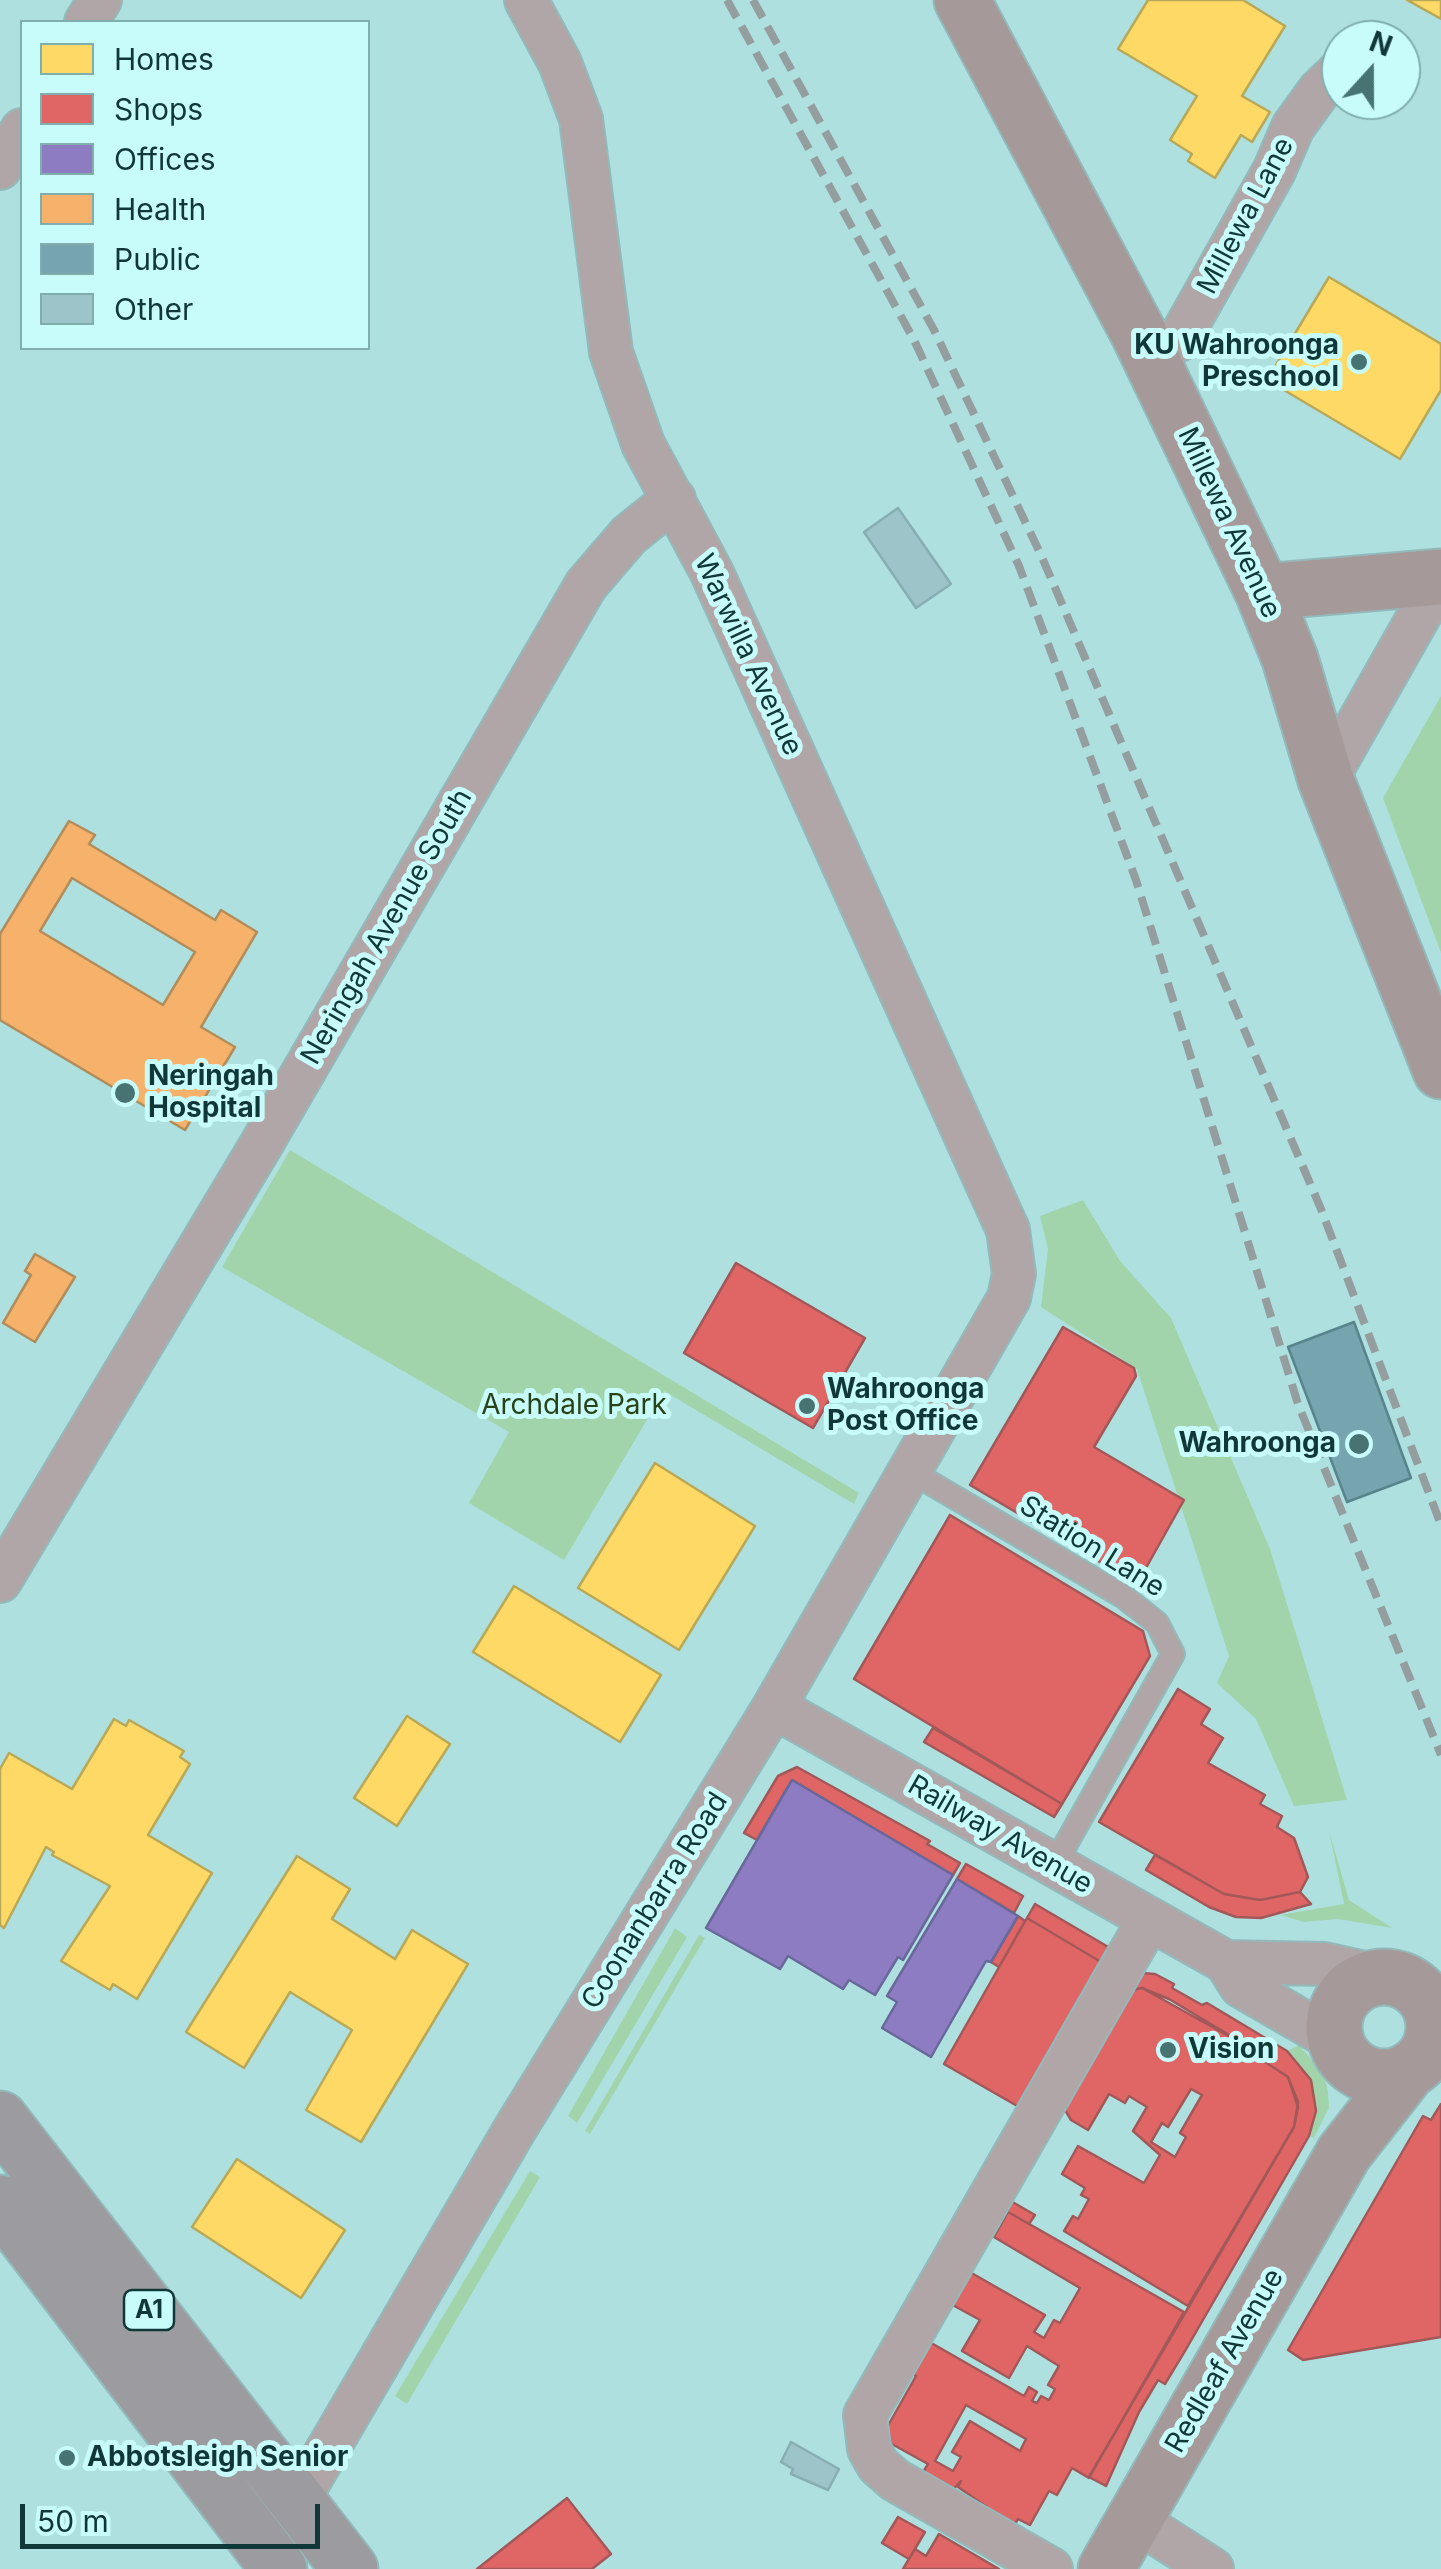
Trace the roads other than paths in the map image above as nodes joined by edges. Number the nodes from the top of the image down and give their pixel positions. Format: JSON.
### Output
{"nodes":[{"id":1,"x":526,"y":0,"type":"edge"},
{"id":2,"x":962,"y":0,"type":"edge"},
{"id":3,"x":1321,"y":89,"type":"edge"},
{"id":4,"x":20,"y":133,"type":"edge"},
{"id":5,"x":0,"y":168,"type":"edge"},
{"id":6,"x":1146,"y":349,"type":"junction"},
{"id":7,"x":674,"y":499,"type":"junction"},
{"id":8,"x":1441,"y":577,"type":"edge"},
{"id":9,"x":1263,"y":592,"type":"junction"},
{"id":10,"x":1326,"y":780,"type":"junction"},
{"id":11,"x":1441,"y":1070,"type":"edge"},
{"id":12,"x":1009,"y":1298,"type":"joint"},
{"id":13,"x":910,"y":1472,"type":"junction"},
{"id":14,"x":0,"y":1581,"type":"edge"},
{"id":15,"x":774,"y":1707,"type":"junction"},
{"id":16,"x":1053,"y":1867,"type":"junction"},
{"id":17,"x":1149,"y":1920,"type":"junction"},
{"id":18,"x":1226,"y":1962,"type":"junction"},
{"id":19,"x":1414,"y":1982,"type":"edge"},
{"id":20,"x":1338,"y":2047,"type":"junction"},
{"id":21,"x":1410,"y":2070,"type":"junction"},
{"id":22,"x":0,"y":2118,"type":"edge"},
{"id":23,"x":1344,"y":2153,"type":"junction"},
{"id":24,"x":0,"y":2203,"type":"edge"},
{"id":25,"x":298,"y":2502,"type":"junction"},
{"id":26,"x":1134,"y":2519,"type":"junction"},
{"id":27,"x":270,"y":2565,"type":"edge"},
{"id":28,"x":350,"y":2569,"type":"edge"},
{"id":29,"x":1050,"y":2569,"type":"edge"},
{"id":30,"x":1106,"y":2569,"type":"edge"},
{"id":31,"x":1212,"y":2569,"type":"edge"}],
"edges":[{"from":1,"to":7,"type":"street","name":"Warwilla Avenue"},
{"from":2,"to":6,"type":"street","name":"Millewa Avenue"},
{"from":3,"to":6,"type":"street","name":"Millewa Lane"},
{"from":4,"to":5,"type":"street"},
{"from":6,"to":9,"type":"street","name":"Millewa Avenue"},
{"from":7,"to":12,"type":"street","name":"Warwilla Avenue"},
{"from":7,"to":14,"type":"street","name":"Neringah Avenue South"},
{"from":8,"to":9,"type":"street"},
{"from":8,"to":10,"type":"street"},
{"from":9,"to":10,"type":"street","name":"Millewa Avenue"},
{"from":10,"to":11,"type":"street","name":"Millewa Avenue"},
{"from":12,"to":13,"type":"street","name":"Coonanbarra Road"},
{"from":13,"to":15,"type":"street","name":"Coonanbarra Road"},
{"from":13,"to":16,"type":"lane","name":"Station Lane"},
{"from":15,"to":16,"type":"street","name":"Railway Avenue"},
{"from":15,"to":25,"type":"street","name":"Coonanbarra Road"},
{"from":16,"to":17,"type":"street","name":"Railway Avenue"},
{"from":17,"to":18,"type":"street","name":"Railway Avenue"},
{"from":17,"to":29,"type":"street"},
{"from":18,"to":19,"type":"street","name":"Railway Avenue"},
{"from":18,"to":20,"type":"street","name":"Railway Avenue"},
{"from":19,"to":20,"type":"street"},
{"from":19,"to":21,"type":"street"},
{"from":20,"to":21,"type":"street"},
{"from":20,"to":23,"type":"street"},
{"from":21,"to":23,"type":"street","name":"Redleaf Avenue"},
{"from":22,"to":25,"type":"highway","number":"A1"},
{"from":23,"to":26,"type":"street","name":"Redleaf Avenue"},
{"from":24,"to":27,"type":"highway","number":"A1"},
{"from":25,"to":27,"type":"street"},
{"from":25,"to":28,"type":"highway","number":"A1"},
{"from":26,"to":30,"type":"street","name":"Redleaf Avenue"},
{"from":26,"to":31,"type":"street"}]}
